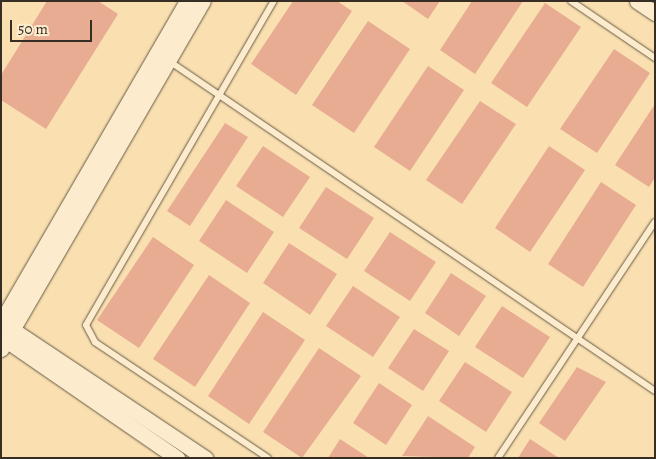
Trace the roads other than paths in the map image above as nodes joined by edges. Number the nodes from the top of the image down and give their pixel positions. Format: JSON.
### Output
{"nodes":[{"id":1,"x":187,"y":1,"type":"edge"},
{"id":2,"x":203,"y":1,"type":"edge"},
{"id":3,"x":274,"y":1,"type":"edge"},
{"id":4,"x":571,"y":1,"type":"edge"},
{"id":5,"x":637,"y":1,"type":"edge"},
{"id":6,"x":655,"y":13,"type":"edge"},
{"id":7,"x":655,"y":58,"type":"edge"},
{"id":8,"x":168,"y":61,"type":"junction"},
{"id":9,"x":220,"y":96,"type":"junction"},
{"id":10,"x":655,"y":222,"type":"edge"},
{"id":11,"x":4,"y":331,"type":"edge"},
{"id":12,"x":579,"y":336,"type":"junction"},
{"id":13,"x":655,"y":391,"type":"edge"},
{"id":14,"x":177,"y":458,"type":"edge"},
{"id":15,"x":205,"y":458,"type":"edge"},
{"id":16,"x":268,"y":458,"type":"edge"},
{"id":17,"x":498,"y":458,"type":"edge"}],
"edges":[{"from":1,"to":11,"type":"street"},
{"from":2,"to":8,"type":"street"},
{"from":3,"to":9,"type":"lane"},
{"from":4,"to":7,"type":"lane"},
{"from":5,"to":6,"type":"street"},
{"from":8,"to":9,"type":"lane"},
{"from":8,"to":11,"type":"street"},
{"from":9,"to":12,"type":"lane"},
{"from":9,"to":16,"type":"lane"},
{"from":10,"to":12,"type":"lane"},
{"from":11,"to":14,"type":"street"},
{"from":11,"to":15,"type":"street"},
{"from":12,"to":13,"type":"lane"},
{"from":12,"to":17,"type":"lane"}]}
